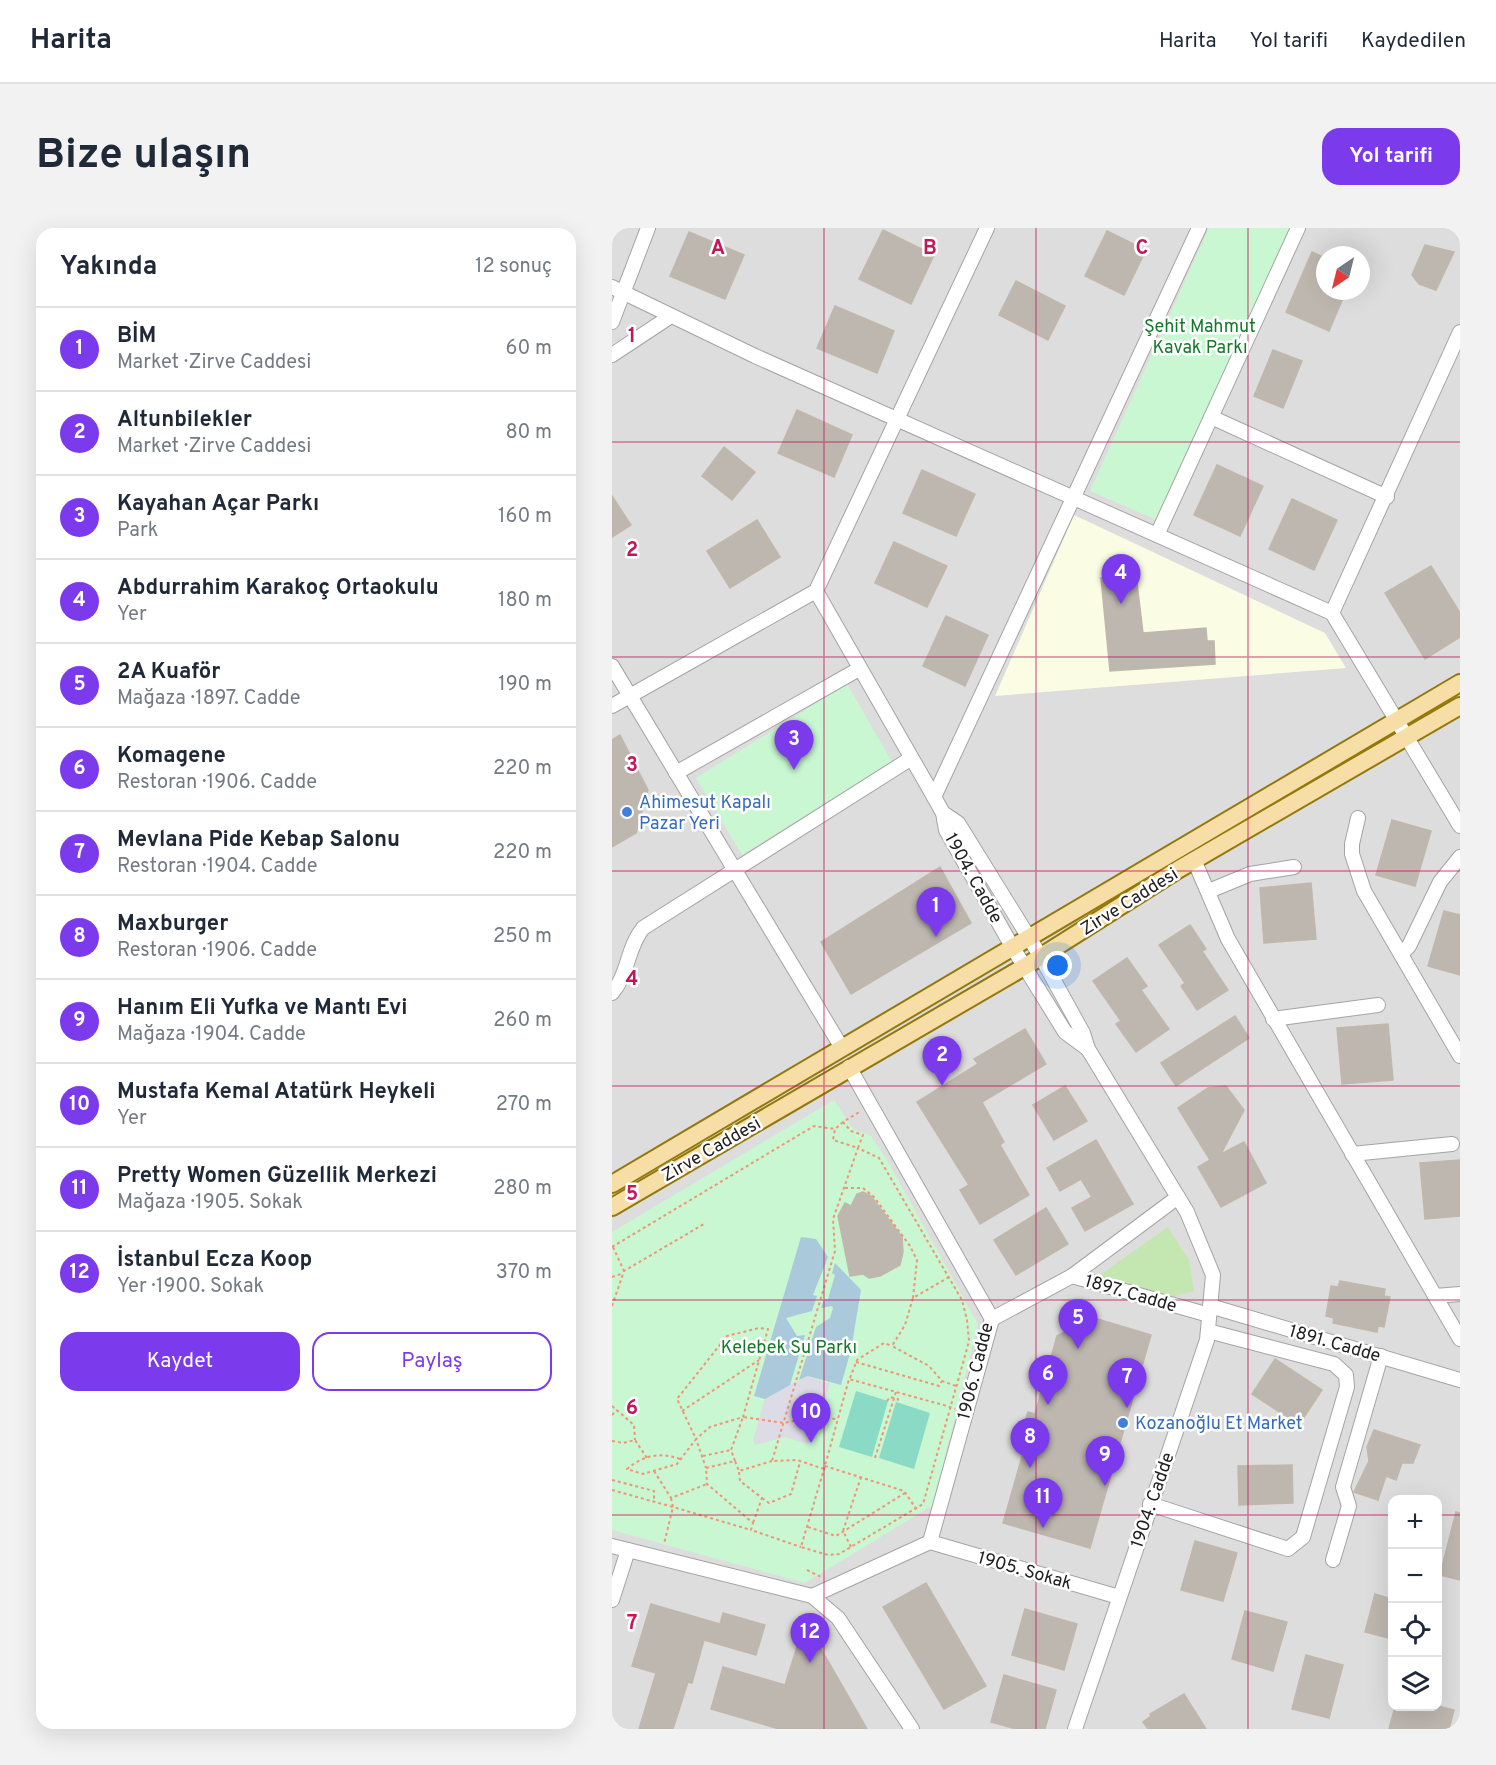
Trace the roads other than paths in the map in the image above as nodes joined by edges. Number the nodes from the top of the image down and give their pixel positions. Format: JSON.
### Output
{"nodes":[{"id":1,"x":648,"y":228,"type":"edge"},
{"id":2,"x":987,"y":228,"type":"edge"},
{"id":3,"x":1199,"y":228,"type":"edge"},
{"id":4,"x":1298,"y":228,"type":"edge"},
{"id":5,"x":618,"y":290,"type":"edge"},
{"id":6,"x":670,"y":316,"type":"junction"},
{"id":7,"x":612,"y":322,"type":"edge"},
{"id":8,"x":1460,"y":332,"type":"edge"},
{"id":9,"x":612,"y":355,"type":"edge"},
{"id":10,"x":1212,"y":417,"type":"junction"},
{"id":11,"x":898,"y":420,"type":"junction"},
{"id":12,"x":1387,"y":497,"type":"junction"},
{"id":13,"x":1073,"y":499,"type":"junction"},
{"id":14,"x":1157,"y":535,"type":"junction"},
{"id":15,"x":816,"y":591,"type":"junction"},
{"id":16,"x":1332,"y":613,"type":"junction"},
{"id":17,"x":612,"y":666,"type":"edge"},
{"id":18,"x":859,"y":669,"type":"junction"},
{"id":19,"x":1460,"y":683,"type":"edge"},
{"id":20,"x":630,"y":696,"type":"junction"},
{"id":21,"x":612,"y":706,"type":"edge"},
{"id":22,"x":1460,"y":706,"type":"edge"},
{"id":23,"x":1395,"y":721,"type":"junction"},
{"id":24,"x":1406,"y":738,"type":"junction"},
{"id":25,"x":910,"y":759,"type":"junction"},
{"id":26,"x":676,"y":773,"type":"junction"},
{"id":27,"x":934,"y":797,"type":"junction"},
{"id":28,"x":943,"y":813,"type":"junction"},
{"id":29,"x":1358,"y":818,"type":"dead end"},
{"id":30,"x":1460,"y":826,"type":"edge"},
{"id":31,"x":1460,"y":857,"type":"edge"},
{"id":32,"x":1194,"y":860,"type":"junction"},
{"id":33,"x":1294,"y":867,"type":"dead end"},
{"id":34,"x":734,"y":870,"type":"junction"},
{"id":35,"x":1209,"y":891,"type":"junction"},
{"id":36,"x":1029,"y":938,"type":"junction"},
{"id":37,"x":1013,"y":948,"type":"junction"},
{"id":38,"x":1401,"y":954,"type":"junction"},
{"id":39,"x":1041,"y":957,"type":"junction"},
{"id":40,"x":1025,"y":967,"type":"junction"},
{"id":41,"x":612,"y":993,"type":"edge"},
{"id":42,"x":1378,"y":1005,"type":"dead end"},
{"id":43,"x":1274,"y":1019,"type":"junction"},
{"id":44,"x":1455,"y":1034,"type":"edge"},
{"id":45,"x":842,"y":1048,"type":"junction"},
{"id":46,"x":1088,"y":1049,"type":"junction"},
{"id":47,"x":1460,"y":1056,"type":"edge"},
{"id":48,"x":849,"y":1067,"type":"junction"},
{"id":49,"x":1452,"y":1144,"type":"dead end"},
{"id":50,"x":1352,"y":1154,"type":"junction"},
{"id":51,"x":612,"y":1184,"type":"edge"},
{"id":52,"x":1178,"y":1197,"type":"junction"},
{"id":53,"x":612,"y":1207,"type":"edge"},
{"id":54,"x":1072,"y":1276,"type":"junction"},
{"id":55,"x":1460,"y":1294,"type":"edge"},
{"id":56,"x":1435,"y":1296,"type":"junction"},
{"id":57,"x":1210,"y":1310,"type":"junction"},
{"id":58,"x":992,"y":1319,"type":"junction"},
{"id":59,"x":1208,"y":1330,"type":"junction"},
{"id":60,"x":1460,"y":1340,"type":"edge"},
{"id":61,"x":1380,"y":1356,"type":"junction"},
{"id":62,"x":1460,"y":1380,"type":"edge"},
{"id":63,"x":1150,"y":1504,"type":"junction"},
{"id":64,"x":930,"y":1542,"type":"junction"},
{"id":65,"x":612,"y":1546,"type":"edge"},
{"id":66,"x":628,"y":1550,"type":"junction"},
{"id":67,"x":1333,"y":1560,"type":"dead end"},
{"id":68,"x":812,"y":1596,"type":"junction"},
{"id":69,"x":1119,"y":1597,"type":"junction"},
{"id":70,"x":612,"y":1600,"type":"edge"},
{"id":71,"x":912,"y":1729,"type":"edge"},
{"id":72,"x":1074,"y":1729,"type":"edge"}],
"edges":[{"from":1,"to":5,"type":"street"},
{"from":2,"to":11,"type":"street"},
{"from":3,"to":13,"type":"street"},
{"from":4,"to":10,"type":"street"},
{"from":5,"to":6,"type":"street"},
{"from":5,"to":7,"type":"street"},
{"from":6,"to":9,"type":"street"},
{"from":6,"to":11,"type":"street"},
{"from":8,"to":12,"type":"street"},
{"from":10,"to":12,"type":"street"},
{"from":10,"to":14,"type":"street"},
{"from":11,"to":13,"type":"street"},
{"from":11,"to":15,"type":"street"},
{"from":12,"to":16,"type":"street"},
{"from":13,"to":14,"type":"street"},
{"from":13,"to":27,"type":"street"},
{"from":14,"to":16,"type":"street"},
{"from":15,"to":18,"type":"street"},
{"from":15,"to":20,"type":"street"},
{"from":16,"to":23,"type":"street"},
{"from":17,"to":20,"type":"street"},
{"from":18,"to":25,"type":"street"},
{"from":18,"to":26,"type":"street"},
{"from":19,"to":23,"type":"main road","name":"Zirve Caddesi"},
{"from":20,"to":21,"type":"street"},
{"from":20,"to":26,"type":"street"},
{"from":22,"to":24,"type":"main road","name":"Zirve Caddesi"},
{"from":23,"to":24,"type":"street"},
{"from":23,"to":36,"type":"main road","name":"Zirve Caddesi"},
{"from":24,"to":30,"type":"street"},
{"from":24,"to":32,"type":"main road","name":"Zirve Caddesi"},
{"from":25,"to":27,"type":"street"},
{"from":25,"to":34,"type":"street"},
{"from":26,"to":34,"type":"street"},
{"from":27,"to":28,"type":"street"},
{"from":28,"to":36,"type":"street","name":"1904. Cadde"},
{"from":28,"to":37,"type":"street","name":"1904. Cadde"},
{"from":29,"to":38,"type":"street"},
{"from":31,"to":38,"type":"street"},
{"from":32,"to":35,"type":"street"},
{"from":32,"to":39,"type":"main road","name":"Zirve Caddesi"},
{"from":33,"to":35,"type":"street"},
{"from":34,"to":41,"type":"street"},
{"from":34,"to":45,"type":"street"},
{"from":35,"to":43,"type":"street"},
{"from":36,"to":37,"type":"main road","name":"Zirve Caddesi"},
{"from":36,"to":39,"type":"street","name":"1904. Cadde"},
{"from":37,"to":40,"type":"street","name":"1904. Cadde"},
{"from":37,"to":45,"type":"main road","name":"Zirve Caddesi"},
{"from":38,"to":44,"type":"street"},
{"from":39,"to":40,"type":"main road","name":"Zirve Caddesi"},
{"from":39,"to":46,"type":"street","name":"1904. Cadde"},
{"from":40,"to":46,"type":"street","name":"1904. Cadde"},
{"from":40,"to":48,"type":"main road","name":"Zirve Caddesi"},
{"from":42,"to":43,"type":"street"},
{"from":43,"to":50,"type":"street"},
{"from":44,"to":47,"type":"street"},
{"from":45,"to":51,"type":"main road","name":"Zirve Caddesi"},
{"from":46,"to":52,"type":"street","name":"1904. Cadde"},
{"from":48,"to":53,"type":"main road","name":"Zirve Caddesi"},
{"from":48,"to":58,"type":"street","name":"1906. Cadde"},
{"from":49,"to":50,"type":"street"},
{"from":50,"to":56,"type":"street"},
{"from":52,"to":54,"type":"street"},
{"from":52,"to":57,"type":"street","name":"1904. Cadde"},
{"from":54,"to":57,"type":"street","name":"1897. Cadde"},
{"from":54,"to":58,"type":"street","name":"1897. Cadde"},
{"from":55,"to":56,"type":"street"},
{"from":56,"to":60,"type":"street"},
{"from":57,"to":59,"type":"street","name":"1904. Cadde"},
{"from":57,"to":61,"type":"street","name":"1891. Cadde"},
{"from":58,"to":64,"type":"street","name":"1906. Cadde"},
{"from":59,"to":63,"type":"street","name":"1904. Cadde"},
{"from":59,"to":63,"type":"street"},
{"from":61,"to":62,"type":"street","name":"1891. Cadde"},
{"from":61,"to":67,"type":"street"},
{"from":63,"to":69,"type":"street","name":"1904. Cadde"},
{"from":64,"to":68,"type":"street"},
{"from":64,"to":69,"type":"street","name":"1905. Sokak"},
{"from":65,"to":66,"type":"street"},
{"from":66,"to":68,"type":"street"},
{"from":66,"to":70,"type":"street"},
{"from":68,"to":71,"type":"street"},
{"from":69,"to":72,"type":"street","name":"1904. Cadde"}]}
